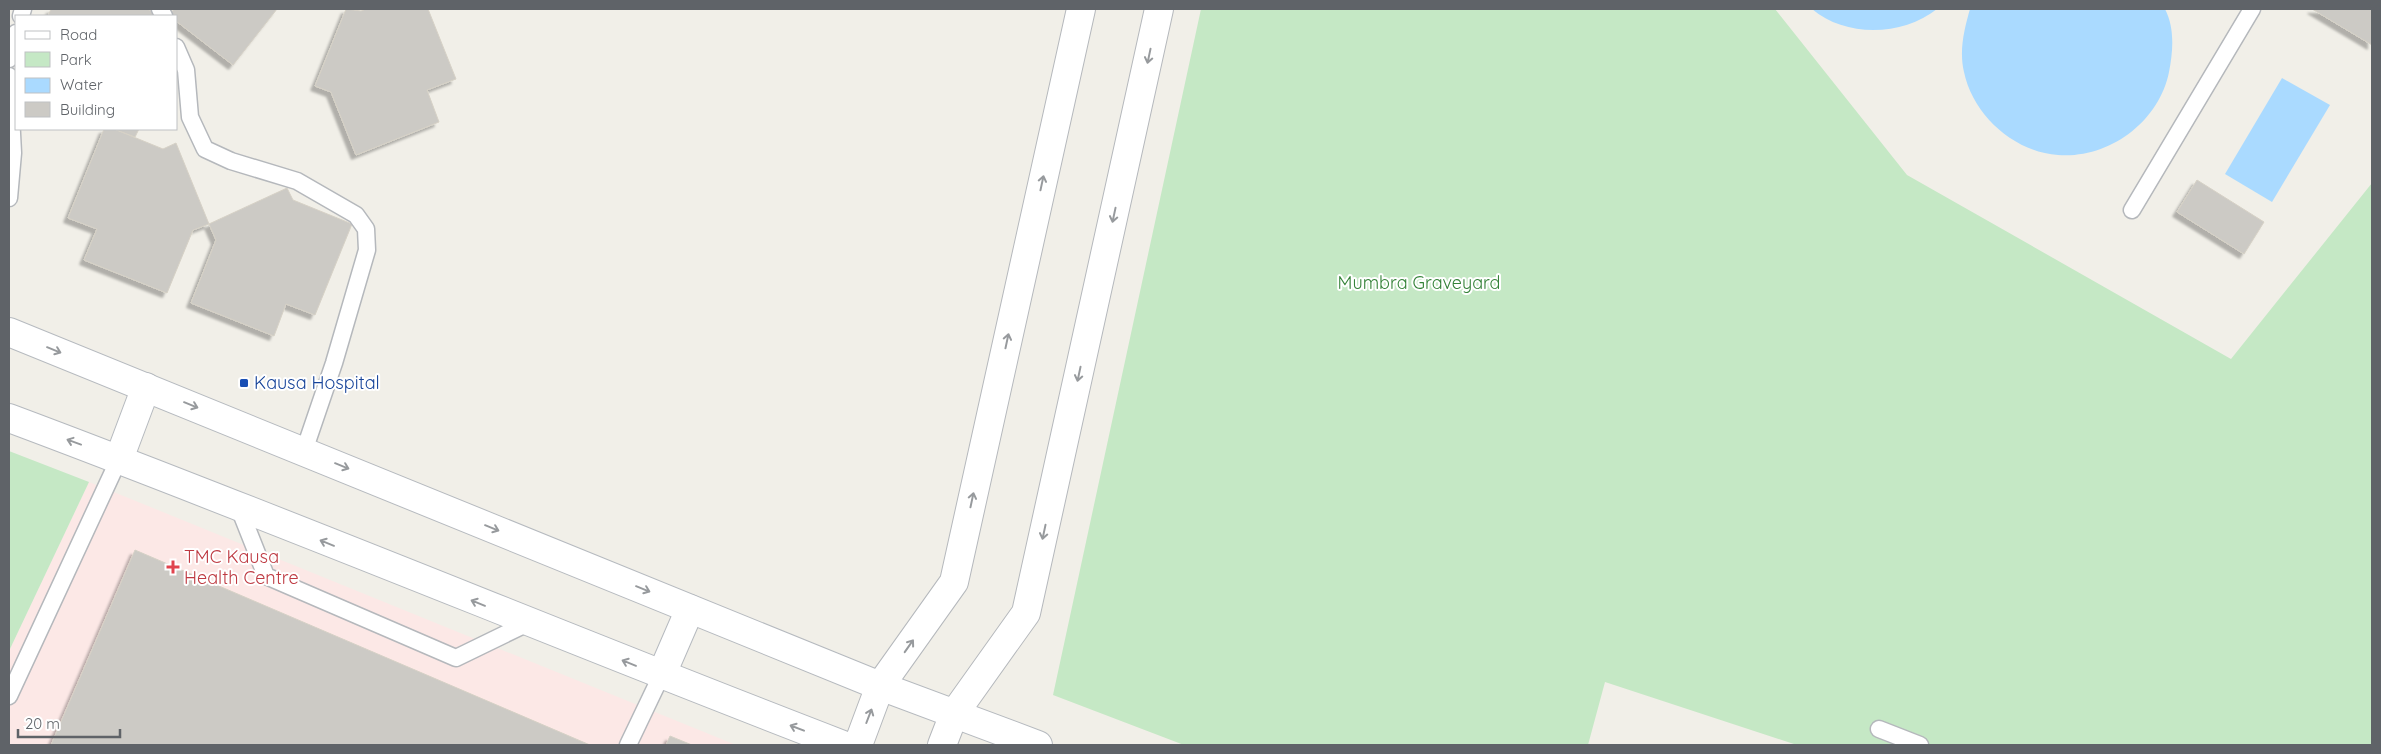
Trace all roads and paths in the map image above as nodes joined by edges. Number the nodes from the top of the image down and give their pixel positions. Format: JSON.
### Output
{"nodes":[{"id":1,"x":1081,"y":9,"type":"edge"},
{"id":2,"x":1159,"y":9,"type":"edge"},
{"id":3,"x":2252,"y":9,"type":"edge"},
{"id":4,"x":15,"y":37,"type":"edge"},
{"id":5,"x":178,"y":52,"type":"edge"},
{"id":6,"x":9,"y":59,"type":"edge"},
{"id":7,"x":9,"y":76,"type":"edge"},
{"id":8,"x":9,"y":198,"type":"edge"},
{"id":9,"x":2132,"y":210,"type":"dead end"},
{"id":10,"x":9,"y":332,"type":"edge"},
{"id":11,"x":146,"y":387,"type":"junction"},
{"id":12,"x":9,"y":418,"type":"edge"},
{"id":13,"x":304,"y":451,"type":"junction"},
{"id":14,"x":119,"y":459,"type":"junction"},
{"id":15,"x":239,"y":508,"type":"junction"},
{"id":16,"x":690,"y":608,"type":"junction"},
{"id":17,"x":528,"y":623,"type":"junction"},
{"id":18,"x":662,"y":676,"type":"junction"},
{"id":19,"x":880,"y":686,"type":"junction"},
{"id":20,"x":9,"y":696,"type":"edge"},
{"id":21,"x":954,"y":714,"type":"junction"},
{"id":22,"x":1879,"y":729,"type":"dead end"},
{"id":23,"x":628,"y":745,"type":"edge"},
{"id":24,"x":843,"y":745,"type":"edge"},
{"id":25,"x":858,"y":745,"type":"edge"},
{"id":26,"x":942,"y":745,"type":"edge"},
{"id":27,"x":1038,"y":745,"type":"edge"},
{"id":28,"x":1920,"y":745,"type":"edge"}],
"edges":[{"from":19,"to":1,"type":"street","one_way":true},
{"from":2,"to":21,"type":"street","one_way":true},
{"from":3,"to":9,"type":"lane"},
{"from":4,"to":6,"type":"lane"},
{"from":5,"to":13,"type":"lane"},
{"from":7,"to":8,"type":"lane"},
{"from":10,"to":11,"type":"street","one_way":true},
{"from":11,"to":13,"type":"street","one_way":true},
{"from":11,"to":14,"type":"street"},
{"from":14,"to":12,"type":"street","one_way":true},
{"from":13,"to":16,"type":"street","one_way":true},
{"from":14,"to":15,"type":"street"},
{"from":14,"to":20,"type":"lane"},
{"from":17,"to":15,"type":"street","one_way":true},
{"from":15,"to":17,"type":"lane"},
{"from":16,"to":18,"type":"street"},
{"from":16,"to":19,"type":"street"},
{"from":18,"to":17,"type":"street","one_way":true},
{"from":18,"to":23,"type":"lane"},
{"from":24,"to":18,"type":"street","one_way":true},
{"from":19,"to":21,"type":"street"},
{"from":25,"to":19,"type":"street","one_way":true},
{"from":21,"to":26,"type":"street"},
{"from":21,"to":27,"type":"street"},
{"from":22,"to":28,"type":"lane"}]}
